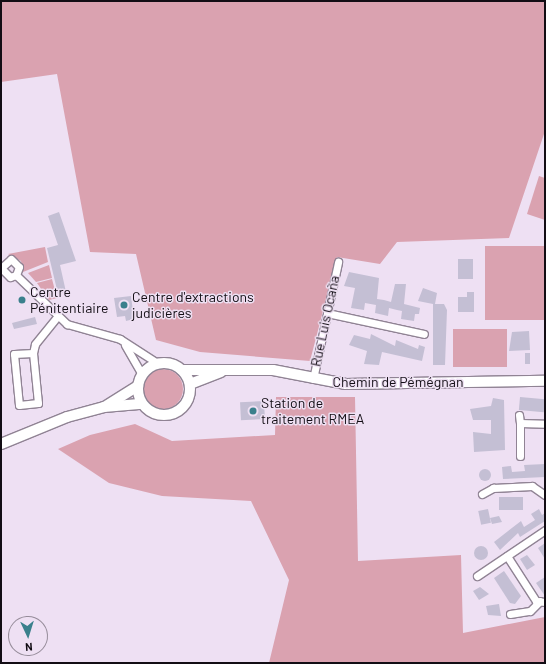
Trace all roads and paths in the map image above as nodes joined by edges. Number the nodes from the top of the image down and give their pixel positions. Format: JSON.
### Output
{"nodes":[{"id":1,"x":338,"y":262,"type":"dead end"},
{"id":2,"x":1,"y":272,"type":"edge"},
{"id":3,"x":16,"y":275,"type":"junction"},
{"id":4,"x":327,"y":313,"type":"junction"},
{"id":5,"x":56,"y":318,"type":"junction"},
{"id":6,"x":424,"y":334,"type":"dead end"},
{"id":7,"x":120,"y":339,"type":"junction"},
{"id":8,"x":32,"y":353,"type":"junction"},
{"id":9,"x":159,"y":364,"type":"junction"},
{"id":10,"x":228,"y":369,"type":"junction"},
{"id":11,"x":182,"y":370,"type":"junction"},
{"id":12,"x":142,"y":375,"type":"junction"},
{"id":13,"x":313,"y":379,"type":"junction"},
{"id":14,"x":545,"y":381,"type":"edge"},
{"id":15,"x":190,"y":384,"type":"junction"},
{"id":16,"x":138,"y":386,"type":"junction"},
{"id":17,"x":142,"y":404,"type":"junction"},
{"id":18,"x":104,"y":407,"type":"junction"},
{"id":19,"x":520,"y":414,"type":"dead end"},
{"id":20,"x":520,"y":423,"type":"junction"},
{"id":21,"x":545,"y":424,"type":"edge"},
{"id":22,"x":1,"y":444,"type":"edge"},
{"id":23,"x":520,"y":456,"type":"dead end"},
{"id":24,"x":482,"y":494,"type":"dead end"},
{"id":25,"x":545,"y":495,"type":"edge"},
{"id":26,"x":545,"y":530,"type":"edge"},
{"id":27,"x":507,"y":556,"type":"junction"},
{"id":28,"x":477,"y":576,"type":"dead end"},
{"id":29,"x":543,"y":602,"type":"edge"},
{"id":30,"x":510,"y":614,"type":"dead end"}],
"edges":[{"from":1,"to":4,"type":"street","name":"Rue Luis Ocaña"},
{"from":2,"to":3,"type":"street"},
{"from":2,"to":3,"type":"street"},
{"from":3,"to":5,"type":"street"},
{"from":4,"to":6,"type":"street"},
{"from":4,"to":13,"type":"street","name":"Rue Luis Ocaña"},
{"from":5,"to":7,"type":"street"},
{"from":5,"to":8,"type":"street"},
{"from":7,"to":9,"type":"street"},
{"from":7,"to":12,"type":"street"},
{"from":8,"to":8,"type":"street"},
{"from":9,"to":11,"type":"street"},
{"from":9,"to":12,"type":"street"},
{"from":10,"to":11,"type":"street","name":"Chemin de Pémégnan"},
{"from":10,"to":13,"type":"street","name":"Chemin de Pémégnan"},
{"from":10,"to":15,"type":"street","name":"Chemin de Pémégnan"},
{"from":11,"to":15,"type":"street"},
{"from":12,"to":16,"type":"street"},
{"from":13,"to":14,"type":"street","name":"Chemin de Pémégnan"},
{"from":15,"to":17,"type":"street"},
{"from":16,"to":17,"type":"street"},
{"from":16,"to":18,"type":"street"},
{"from":17,"to":18,"type":"street"},
{"from":18,"to":22,"type":"street"},
{"from":19,"to":20,"type":"street"},
{"from":20,"to":21,"type":"street"},
{"from":20,"to":23,"type":"street"},
{"from":24,"to":25,"type":"street"},
{"from":26,"to":27,"type":"street"},
{"from":27,"to":28,"type":"street"},
{"from":27,"to":29,"type":"street"},
{"from":29,"to":30,"type":"street"}]}
